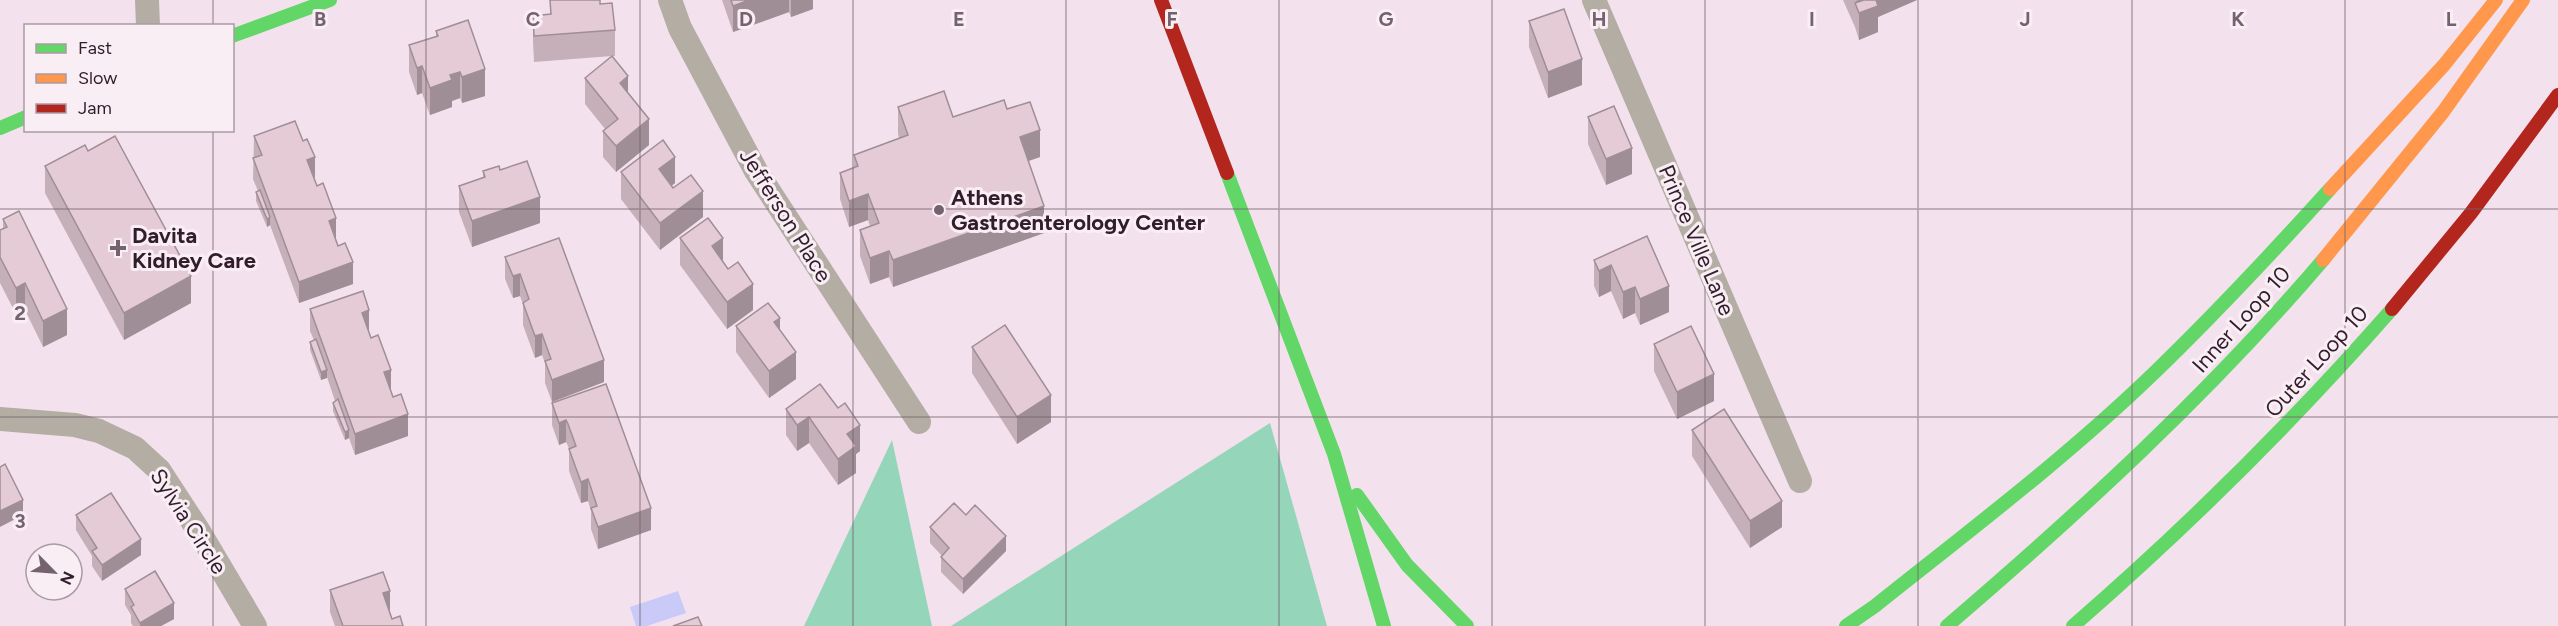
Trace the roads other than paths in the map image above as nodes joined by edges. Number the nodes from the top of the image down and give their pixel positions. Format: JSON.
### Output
{"nodes":[{"id":1,"x":147,"y":0,"type":"edge"},
{"id":2,"x":330,"y":0,"type":"edge"},
{"id":3,"x":670,"y":0,"type":"edge"},
{"id":4,"x":1161,"y":0,"type":"edge"},
{"id":5,"x":1594,"y":0,"type":"edge"},
{"id":6,"x":2496,"y":0,"type":"edge"},
{"id":7,"x":2523,"y":0,"type":"edge"},
{"id":8,"x":148,"y":24,"type":"edge"},
{"id":9,"x":234,"y":35,"type":"edge"},
{"id":10,"x":2558,"y":95,"type":"edge"},
{"id":11,"x":24,"y":118,"type":"edge"},
{"id":12,"x":0,"y":128,"type":"edge"},
{"id":13,"x":0,"y":419,"type":"edge"},
{"id":14,"x":919,"y":422,"type":"dead end"},
{"id":15,"x":1334,"y":454,"type":"junction"},
{"id":16,"x":1800,"y":481,"type":"dead end"},
{"id":17,"x":255,"y":626,"type":"edge"},
{"id":18,"x":1384,"y":626,"type":"edge"},
{"id":19,"x":1467,"y":626,"type":"edge"},
{"id":20,"x":1846,"y":626,"type":"edge"},
{"id":21,"x":1947,"y":626,"type":"edge"},
{"id":22,"x":2073,"y":626,"type":"edge"}],
"edges":[{"from":1,"to":8,"type":"street"},
{"from":2,"to":9,"type":"main road"},
{"from":3,"to":14,"type":"street","name":"Jefferson Place"},
{"from":4,"to":15,"type":"main road"},
{"from":5,"to":16,"type":"street","name":"Prince Ville Lane"},
{"from":6,"to":20,"type":"main road"},
{"from":7,"to":21,"type":"main road","name":"Inner Loop 10"},
{"from":10,"to":22,"type":"main road","name":"Outer Loop 10"},
{"from":11,"to":12,"type":"main road"},
{"from":13,"to":17,"type":"street","name":"Sylvia Circle"},
{"from":15,"to":18,"type":"main road"},
{"from":15,"to":19,"type":"main road"}]}
